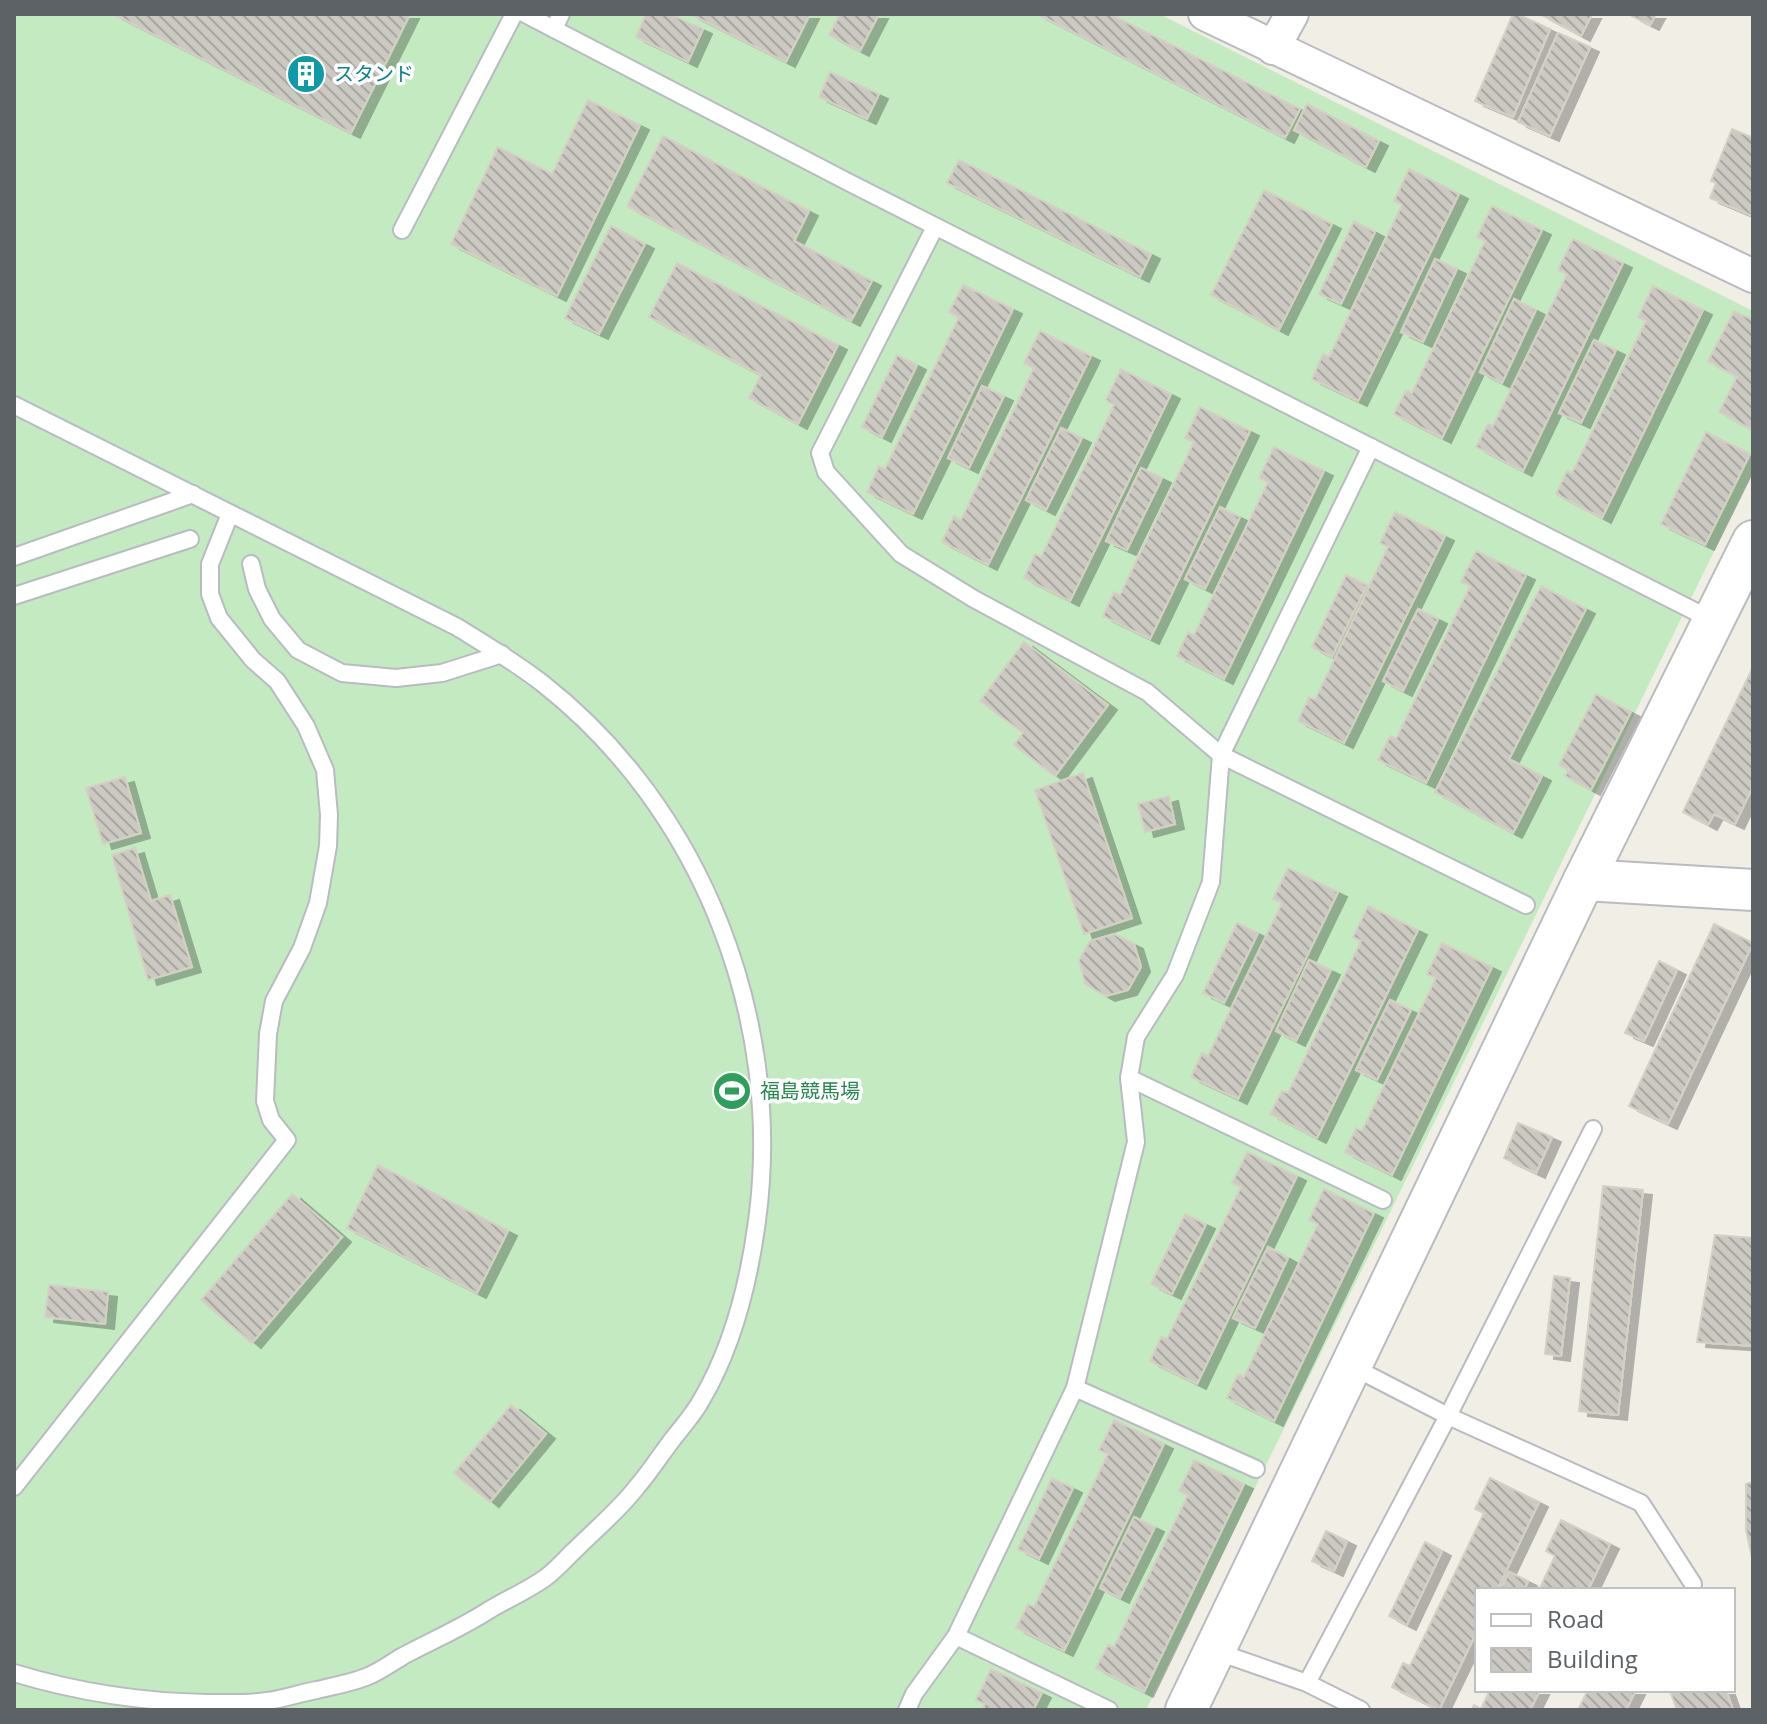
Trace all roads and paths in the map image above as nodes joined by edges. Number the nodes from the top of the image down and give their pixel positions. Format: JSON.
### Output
{"nodes":[{"id":1,"x":514,"y":14,"type":"edge"},
{"id":2,"x":525,"y":14,"type":"edge"},
{"id":3,"x":1205,"y":14,"type":"edge"},
{"id":4,"x":1292,"y":14,"type":"edge"},
{"id":5,"x":557,"y":21,"type":"edge"},
{"id":6,"x":1273,"y":48,"type":"junction"},
{"id":7,"x":935,"y":227,"type":"junction"},
{"id":8,"x":402,"y":230,"type":"dead end"},
{"id":9,"x":1753,"y":276,"type":"edge"},
{"id":10,"x":14,"y":405,"type":"edge"},
{"id":11,"x":1371,"y":447,"type":"junction"},
{"id":12,"x":193,"y":494,"type":"junction"},
{"id":13,"x":230,"y":514,"type":"junction"},
{"id":14,"x":190,"y":539,"type":"dead end"},
{"id":15,"x":1753,"y":541,"type":"edge"},
{"id":16,"x":14,"y":557,"type":"edge"},
{"id":17,"x":251,"y":564,"type":"dead end"},
{"id":18,"x":14,"y":596,"type":"edge"},
{"id":19,"x":1714,"y":621,"type":"junction"},
{"id":20,"x":502,"y":654,"type":"junction"},
{"id":21,"x":1221,"y":755,"type":"junction"},
{"id":22,"x":1584,"y":880,"type":"junction"},
{"id":23,"x":1753,"y":890,"type":"edge"},
{"id":24,"x":1526,"y":905,"type":"dead end"},
{"id":25,"x":1129,"y":1078,"type":"junction"},
{"id":26,"x":1593,"y":1129,"type":"dead end"},
{"id":27,"x":1383,"y":1200,"type":"dead end"},
{"id":28,"x":1351,"y":1366,"type":"junction"},
{"id":29,"x":1075,"y":1388,"type":"junction"},
{"id":30,"x":1448,"y":1416,"type":"junction"},
{"id":31,"x":1256,"y":1469,"type":"dead end"},
{"id":32,"x":14,"y":1487,"type":"edge"},
{"id":33,"x":1693,"y":1584,"type":"dead end"},
{"id":34,"x":956,"y":1636,"type":"junction"},
{"id":35,"x":1215,"y":1651,"type":"junction"},
{"id":36,"x":14,"y":1673,"type":"edge"},
{"id":37,"x":1307,"y":1683,"type":"junction"},
{"id":38,"x":907,"y":1710,"type":"edge"},
{"id":39,"x":1109,"y":1710,"type":"edge"},
{"id":40,"x":1186,"y":1710,"type":"edge"},
{"id":41,"x":1361,"y":1710,"type":"edge"}],
"edges":[{"from":1,"to":8,"type":"lane"},
{"from":2,"to":5,"type":"lane"},
{"from":3,"to":6,"type":"street"},
{"from":4,"to":6,"type":"street"},
{"from":5,"to":7,"type":"lane"},
{"from":6,"to":9,"type":"street"},
{"from":7,"to":11,"type":"lane"},
{"from":7,"to":21,"type":"lane"},
{"from":10,"to":12,"type":"lane"},
{"from":11,"to":19,"type":"lane"},
{"from":11,"to":21,"type":"lane"},
{"from":12,"to":13,"type":"lane"},
{"from":12,"to":16,"type":"lane"},
{"from":13,"to":20,"type":"lane"},
{"from":13,"to":32,"type":"lane"},
{"from":14,"to":18,"type":"lane"},
{"from":15,"to":19,"type":"street"},
{"from":17,"to":20,"type":"lane"},
{"from":19,"to":22,"type":"street"},
{"from":20,"to":36,"type":"lane"},
{"from":21,"to":24,"type":"lane"},
{"from":21,"to":25,"type":"lane"},
{"from":22,"to":23,"type":"street"},
{"from":22,"to":28,"type":"street"},
{"from":25,"to":27,"type":"lane"},
{"from":25,"to":29,"type":"lane"},
{"from":26,"to":30,"type":"lane"},
{"from":28,"to":30,"type":"lane"},
{"from":28,"to":35,"type":"street"},
{"from":29,"to":31,"type":"lane"},
{"from":29,"to":34,"type":"lane"},
{"from":30,"to":33,"type":"lane"},
{"from":30,"to":37,"type":"lane"},
{"from":34,"to":38,"type":"lane"},
{"from":34,"to":39,"type":"lane"},
{"from":35,"to":37,"type":"lane"},
{"from":35,"to":40,"type":"street"},
{"from":37,"to":41,"type":"lane"}]}
